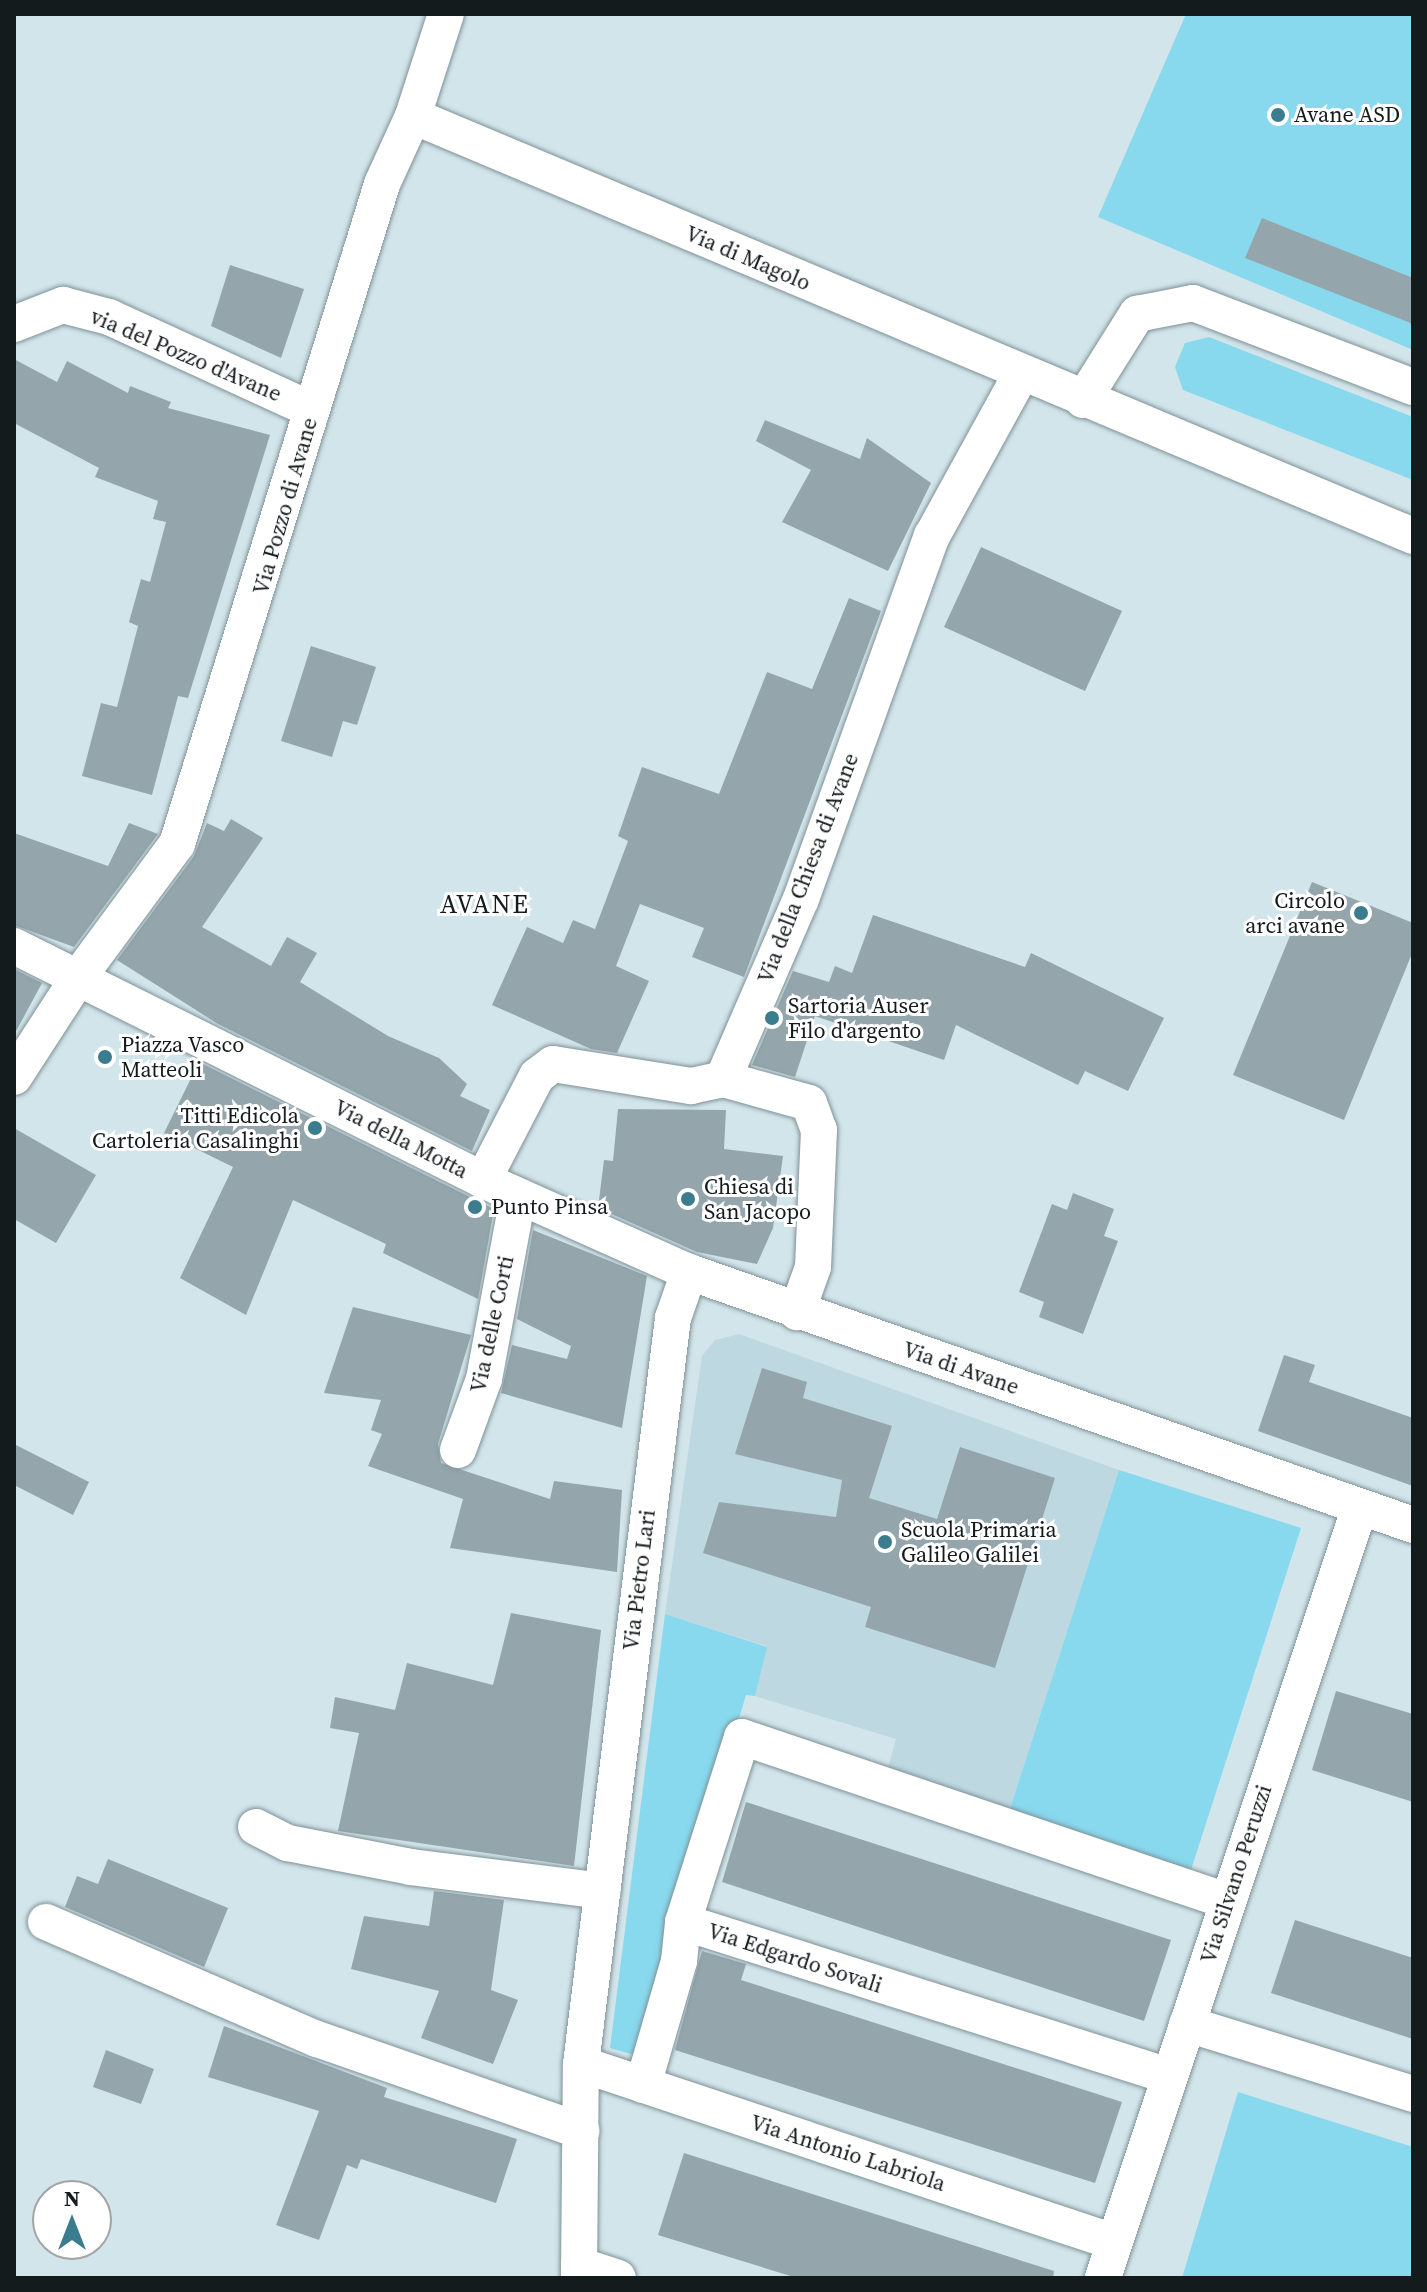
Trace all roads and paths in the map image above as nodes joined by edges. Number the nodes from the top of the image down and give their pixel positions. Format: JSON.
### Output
{"nodes":[{"id":1,"x":446,"y":14,"type":"edge"},
{"id":2,"x":413,"y":116,"type":"junction"},
{"id":3,"x":14,"y":324,"type":"edge"},
{"id":4,"x":1021,"y":374,"type":"junction"},
{"id":5,"x":1413,"y":387,"type":"edge"},
{"id":6,"x":1083,"y":400,"type":"junction"},
{"id":7,"x":312,"y":410,"type":"junction"},
{"id":8,"x":1413,"y":536,"type":"edge"},
{"id":9,"x":14,"y":946,"type":"edge"},
{"id":10,"x":80,"y":975,"type":"junction"},
{"id":11,"x":14,"y":1077,"type":"edge"},
{"id":12,"x":723,"y":1079,"type":"junction"},
{"id":13,"x":483,"y":1180,"type":"junction"},
{"id":14,"x":518,"y":1197,"type":"junction"},
{"id":15,"x":689,"y":1272,"type":"junction"},
{"id":16,"x":797,"y":1312,"type":"junction"},
{"id":17,"x":458,"y":1450,"type":"dead end"},
{"id":18,"x":1360,"y":1507,"type":"junction"},
{"id":19,"x":1413,"y":1525,"type":"edge"},
{"id":20,"x":256,"y":1827,"type":"dead end"},
{"id":21,"x":603,"y":1891,"type":"junction"},
{"id":22,"x":1227,"y":1901,"type":"junction"},
{"id":23,"x":46,"y":1922,"type":"dead end"},
{"id":24,"x":683,"y":1922,"type":"junction"},
{"id":25,"x":1187,"y":2024,"type":"junction"},
{"id":26,"x":581,"y":2064,"type":"junction"},
{"id":27,"x":1169,"y":2076,"type":"junction"},
{"id":28,"x":643,"y":2085,"type":"junction"},
{"id":29,"x":1413,"y":2094,"type":"edge"},
{"id":30,"x":581,"y":2131,"type":"junction"},
{"id":31,"x":1114,"y":2242,"type":"junction"},
{"id":32,"x":579,"y":2272,"type":"edge"},
{"id":33,"x":618,"y":2278,"type":"edge"},
{"id":34,"x":1103,"y":2278,"type":"edge"}],
"edges":[{"from":1,"to":2,"type":"street","name":"Via Pozzo di Avane"},
{"from":2,"to":4,"type":"street","name":"Via di Magolo"},
{"from":2,"to":7,"type":"street","name":"Via Pozzo di Avane"},
{"from":3,"to":7,"type":"street","name":"via del Pozzo d'Avane"},
{"from":4,"to":6,"type":"street","name":"Via di Magolo"},
{"from":4,"to":12,"type":"street","name":"Via della Chiesa di Avane"},
{"from":5,"to":6,"type":"street"},
{"from":6,"to":8,"type":"street","name":"Via di Magolo"},
{"from":7,"to":10,"type":"street","name":"Via Pozzo di Avane"},
{"from":9,"to":10,"type":"street","name":"Via della Motta"},
{"from":10,"to":11,"type":"street","name":"Via Pozzo di Avane"},
{"from":10,"to":13,"type":"street","name":"Via della Motta"},
{"from":12,"to":13,"type":"street"},
{"from":12,"to":16,"type":"street"},
{"from":13,"to":14,"type":"street","name":"Via della Motta"},
{"from":14,"to":15,"type":"street","name":"Via della Motta"},
{"from":14,"to":17,"type":"street","name":"Via delle Corti"},
{"from":15,"to":16,"type":"street","name":"Via della Motta"},
{"from":15,"to":21,"type":"street","name":"Via Pietro Lari"},
{"from":16,"to":18,"type":"street","name":"Via di Avane"},
{"from":18,"to":19,"type":"street","name":"Via di Avane"},
{"from":18,"to":22,"type":"street","name":"Via Silvano Peruzzi"},
{"from":20,"to":21,"type":"street"},
{"from":21,"to":26,"type":"street","name":"Via Pietro Lari"},
{"from":22,"to":24,"type":"street","name":"Via Edgardo Sovali"},
{"from":22,"to":25,"type":"street","name":"Via Silvano Peruzzi"},
{"from":23,"to":30,"type":"street"},
{"from":24,"to":27,"type":"street","name":"Via Edgardo Sovali"},
{"from":24,"to":28,"type":"street"},
{"from":25,"to":27,"type":"street","name":"Via Silvano Peruzzi"},
{"from":25,"to":29,"type":"street"},
{"from":26,"to":28,"type":"street","name":"Via Antonio Labriola"},
{"from":26,"to":30,"type":"street","name":"Via Pietro Lari"},
{"from":27,"to":31,"type":"street","name":"Via Silvano Peruzzi"},
{"from":28,"to":31,"type":"street","name":"Via Antonio Labriola"},
{"from":30,"to":32,"type":"street","name":"Via Pietro Lari"},
{"from":31,"to":34,"type":"street","name":"Via Silvano Peruzzi"},
{"from":32,"to":33,"type":"street","name":"Via Pietro Lari"}]}
